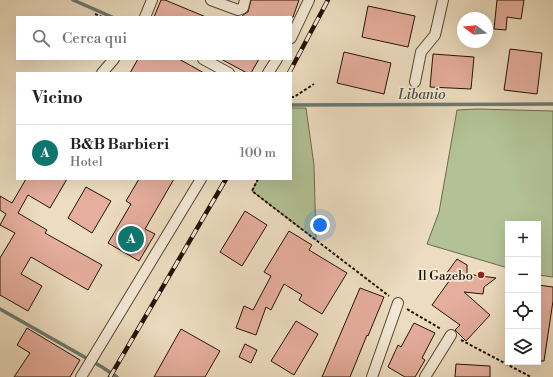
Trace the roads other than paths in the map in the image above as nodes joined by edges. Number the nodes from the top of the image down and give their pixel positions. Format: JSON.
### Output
{"nodes":[{"id":1,"x":152,"y":0,"type":"edge"},
{"id":2,"x":211,"y":0,"type":"edge"},
{"id":3,"x":245,"y":0,"type":"edge"},
{"id":4,"x":309,"y":0,"type":"edge"},
{"id":5,"x":443,"y":0,"type":"edge"},
{"id":6,"x":145,"y":16,"type":"edge"},
{"id":7,"x":292,"y":36,"type":"edge"},
{"id":8,"x":113,"y":60,"type":"edge"},
{"id":9,"x":205,"y":60,"type":"edge"},
{"id":10,"x":276,"y":60,"type":"edge"},
{"id":11,"x":103,"y":72,"type":"edge"},
{"id":12,"x":227,"y":72,"type":"edge"},
{"id":13,"x":269,"y":72,"type":"edge"},
{"id":14,"x":415,"y":82,"type":"dead end"},
{"id":15,"x":200,"y":180,"type":"edge"},
{"id":16,"x":398,"y":303,"type":"road end"},
{"id":17,"x":451,"y":335,"type":"road end"},
{"id":18,"x":80,"y":377,"type":"edge"},
{"id":19,"x":372,"y":377,"type":"edge"},
{"id":20,"x":425,"y":377,"type":"edge"}],
"edges":[{"from":1,"to":6,"type":"street"},
{"from":2,"to":3,"type":"street"},
{"from":4,"to":7,"type":"street"},
{"from":5,"to":14,"type":"street"},
{"from":8,"to":11,"type":"street"},
{"from":9,"to":12,"type":"street"},
{"from":10,"to":13,"type":"street"},
{"from":15,"to":18,"type":"street"},
{"from":16,"to":19,"type":"street"},
{"from":17,"to":20,"type":"street"}]}
